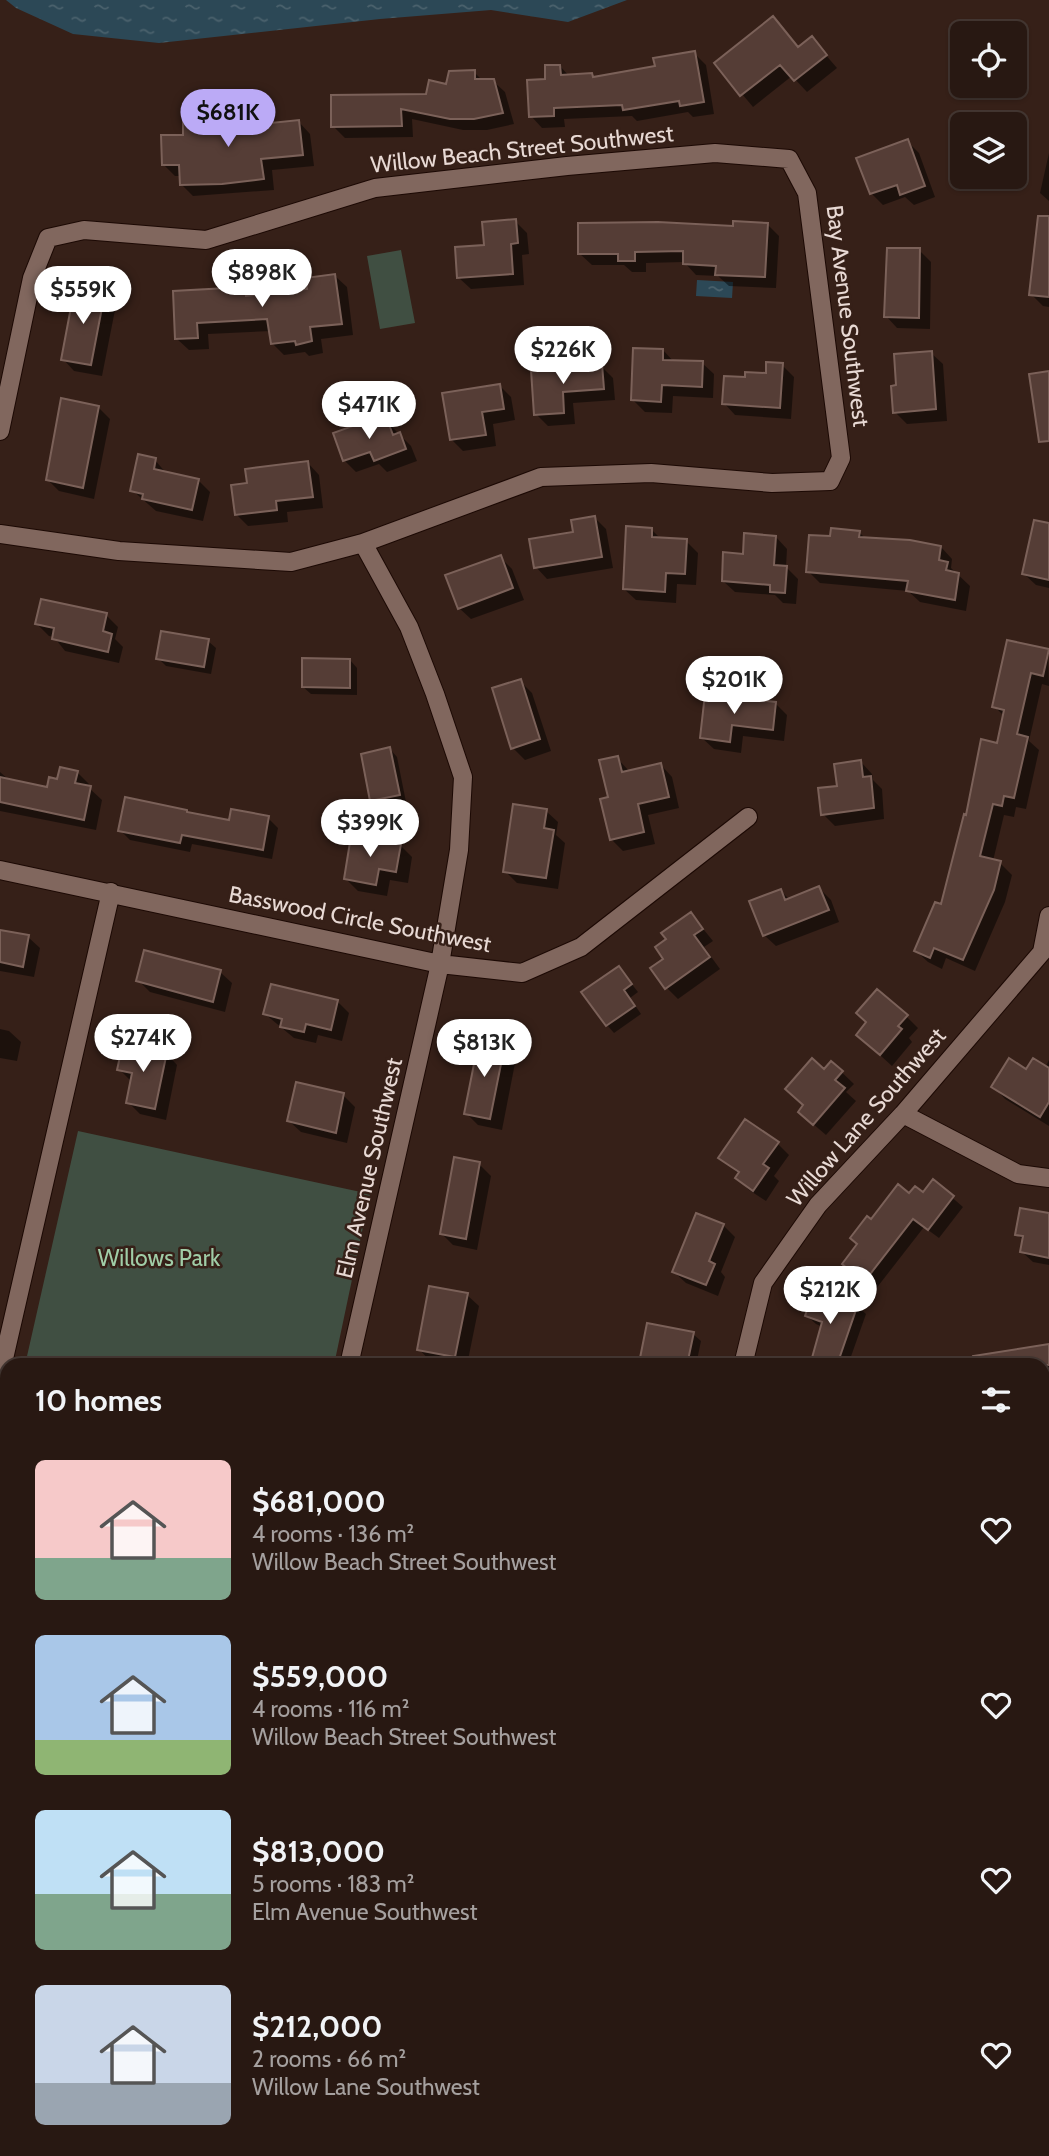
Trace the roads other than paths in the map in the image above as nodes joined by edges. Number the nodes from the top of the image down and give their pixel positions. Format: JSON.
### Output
{"nodes":[{"id":1,"x":789,"y":159,"type":"joint"},
{"id":2,"x":0,"y":431,"type":"edge"},
{"id":3,"x":0,"y":534,"type":"edge"},
{"id":4,"x":363,"y":543,"type":"junction"},
{"id":5,"x":748,"y":817,"type":"dead end"},
{"id":6,"x":0,"y":870,"type":"edge"},
{"id":7,"x":111,"y":892,"type":"junction"},
{"id":8,"x":1049,"y":916,"type":"edge"},
{"id":9,"x":440,"y":964,"type":"junction"},
{"id":10,"x":904,"y":1114,"type":"junction"},
{"id":11,"x":1049,"y":1178,"type":"edge"},
{"id":12,"x":8,"y":1308,"type":"edge"},
{"id":13,"x":2,"y":1358,"type":"edge"},
{"id":14,"x":351,"y":1358,"type":"edge"},
{"id":15,"x":745,"y":1358,"type":"edge"}],
"edges":[{"from":1,"to":2,"type":"street","name":"Willow Beach Street Southwest"},
{"from":1,"to":4,"type":"street","name":"Bay Avenue Southwest"},
{"from":3,"to":4,"type":"street"},
{"from":4,"to":9,"type":"street","name":"Elm Avenue Southwest"},
{"from":5,"to":9,"type":"street","name":"Basswood Circle Southwest"},
{"from":6,"to":7,"type":"street","name":"Basswood Circle Southwest"},
{"from":7,"to":9,"type":"street","name":"Basswood Circle Southwest"},
{"from":7,"to":12,"type":"street"},
{"from":8,"to":10,"type":"street","name":"Willow Lane Southwest"},
{"from":9,"to":14,"type":"street","name":"Elm Avenue Southwest"},
{"from":10,"to":11,"type":"street"},
{"from":10,"to":15,"type":"street","name":"Willow Lane Southwest"},
{"from":12,"to":13,"type":"street"}]}
